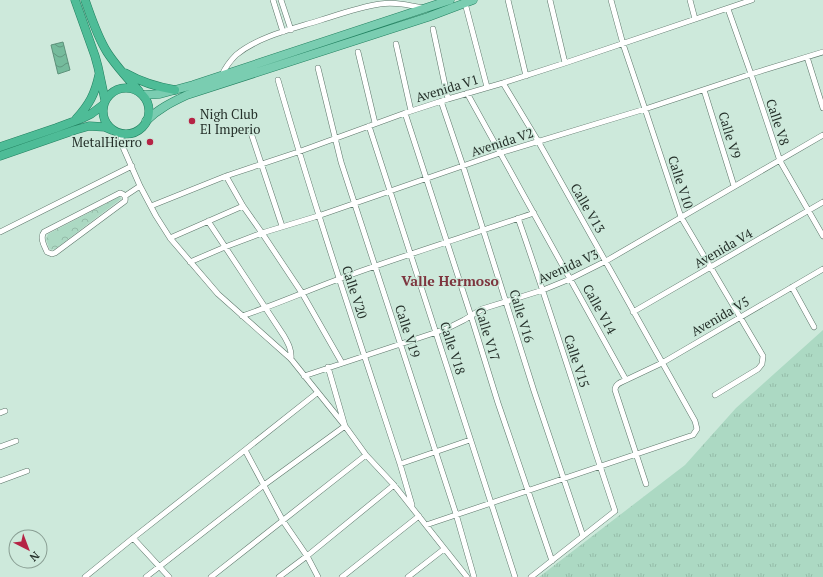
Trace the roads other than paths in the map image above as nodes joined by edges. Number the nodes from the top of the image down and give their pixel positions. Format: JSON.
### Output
{"nodes":[{"id":1,"x":75,"y":0,"type":"edge"},
{"id":2,"x":85,"y":0,"type":"edge"},
{"id":3,"x":273,"y":0,"type":"edge"},
{"id":4,"x":281,"y":0,"type":"edge"},
{"id":5,"x":450,"y":0,"type":"edge"},
{"id":6,"x":508,"y":0,"type":"edge"},
{"id":7,"x":550,"y":0,"type":"edge"},
{"id":8,"x":611,"y":0,"type":"edge"},
{"id":9,"x":690,"y":0,"type":"edge"},
{"id":10,"x":752,"y":0,"type":"edge"},
{"id":11,"x":469,"y":1,"type":"edge"},
{"id":12,"x":424,"y":9,"type":"junction"},
{"id":13,"x":728,"y":9,"type":"junction"},
{"id":14,"x":695,"y":19,"type":"junction"},
{"id":15,"x":433,"y":29,"type":"dead end"},
{"id":16,"x":291,"y":30,"type":"junction"},
{"id":17,"x":283,"y":32,"type":"junction"},
{"id":18,"x":396,"y":44,"type":"dead end"},
{"id":19,"x":622,"y":44,"type":"junction"},
{"id":20,"x":358,"y":52,"type":"dead end"},
{"id":21,"x":823,"y":52,"type":"edge"},
{"id":22,"x":807,"y":57,"type":"junction"},
{"id":23,"x":565,"y":64,"type":"junction"},
{"id":24,"x":318,"y":68,"type":"dead end"},
{"id":25,"x":121,"y":70,"type":"junction"},
{"id":26,"x":100,"y":73,"type":"junction"},
{"id":27,"x":751,"y":74,"type":"junction"},
{"id":28,"x":222,"y":76,"type":"junction"},
{"id":29,"x":526,"y":76,"type":"junction"},
{"id":30,"x":278,"y":80,"type":"dead end"},
{"id":31,"x":503,"y":83,"type":"junction"},
{"id":32,"x":487,"y":87,"type":"junction"},
{"id":33,"x":175,"y":90,"type":"junction"},
{"id":34,"x":704,"y":90,"type":"junction"},
{"id":35,"x":467,"y":93,"type":"junction"},
{"id":36,"x":142,"y":94,"type":"junction"},
{"id":37,"x":448,"y":99,"type":"junction"},
{"id":38,"x":441,"y":101,"type":"junction"},
{"id":39,"x":104,"y":103,"type":"junction"},
{"id":40,"x":823,"y":108,"type":"edge"},
{"id":41,"x":645,"y":109,"type":"junction"},
{"id":42,"x":411,"y":111,"type":"junction"},
{"id":43,"x":405,"y":113,"type":"junction"},
{"id":44,"x":146,"y":121,"type":"junction"},
{"id":45,"x":72,"y":122,"type":"junction"},
{"id":46,"x":375,"y":123,"type":"junction"},
{"id":47,"x":369,"y":126,"type":"junction"},
{"id":48,"x":112,"y":130,"type":"junction"},
{"id":49,"x":251,"y":133,"type":"dead end"},
{"id":50,"x":122,"y":134,"type":"junction"},
{"id":51,"x":823,"y":135,"type":"edge"},
{"id":52,"x":335,"y":138,"type":"junction"},
{"id":53,"x":538,"y":141,"type":"junction"},
{"id":54,"x":0,"y":147,"type":"edge"},
{"id":55,"x":298,"y":152,"type":"junction"},
{"id":56,"x":500,"y":153,"type":"junction"},
{"id":57,"x":0,"y":156,"type":"edge"},
{"id":58,"x":780,"y":161,"type":"junction"},
{"id":59,"x":262,"y":164,"type":"junction"},
{"id":60,"x":132,"y":166,"type":"junction"},
{"id":61,"x":463,"y":166,"type":"junction"},
{"id":62,"x":226,"y":176,"type":"junction"},
{"id":63,"x":427,"y":178,"type":"junction"},
{"id":64,"x":140,"y":186,"type":"junction"},
{"id":65,"x":734,"y":186,"type":"junction"},
{"id":66,"x":390,"y":190,"type":"junction"},
{"id":67,"x":125,"y":196,"type":"junction"},
{"id":68,"x":823,"y":202,"type":"edge"},
{"id":69,"x":354,"y":203,"type":"junction"},
{"id":70,"x":151,"y":206,"type":"junction"},
{"id":71,"x":243,"y":206,"type":"junction"},
{"id":72,"x":809,"y":210,"type":"junction"},
{"id":73,"x":534,"y":212,"type":"junction"},
{"id":74,"x":318,"y":216,"type":"junction"},
{"id":75,"x":681,"y":217,"type":"junction"},
{"id":76,"x":518,"y":218,"type":"junction"},
{"id":77,"x":208,"y":221,"type":"junction"},
{"id":78,"x":282,"y":226,"type":"junction"},
{"id":79,"x":483,"y":230,"type":"junction"},
{"id":80,"x":0,"y":232,"type":"edge"},
{"id":81,"x":262,"y":233,"type":"junction"},
{"id":82,"x":823,"y":236,"type":"edge"},
{"id":83,"x":170,"y":238,"type":"junction"},
{"id":84,"x":447,"y":242,"type":"junction"},
{"id":85,"x":225,"y":247,"type":"junction"},
{"id":86,"x":410,"y":254,"type":"junction"},
{"id":87,"x":606,"y":261,"type":"junction"},
{"id":88,"x":190,"y":262,"type":"junction"},
{"id":89,"x":374,"y":266,"type":"junction"},
{"id":90,"x":710,"y":267,"type":"junction"},
{"id":91,"x":823,"y":269,"type":"edge"},
{"id":92,"x":339,"y":279,"type":"junction"},
{"id":93,"x":570,"y":279,"type":"junction"},
{"id":94,"x":792,"y":287,"type":"junction"},
{"id":95,"x":543,"y":290,"type":"junction"},
{"id":96,"x":302,"y":293,"type":"junction"},
{"id":97,"x":506,"y":301,"type":"junction"},
{"id":98,"x":266,"y":308,"type":"junction"},
{"id":99,"x":633,"y":312,"type":"junction"},
{"id":100,"x":242,"y":316,"type":"junction"},
{"id":101,"x":471,"y":316,"type":"junction"},
{"id":102,"x":740,"y":318,"type":"junction"},
{"id":103,"x":814,"y":327,"type":"dead end"},
{"id":104,"x":436,"y":332,"type":"junction"},
{"id":105,"x":400,"y":344,"type":"junction"},
{"id":106,"x":364,"y":355,"type":"junction"},
{"id":107,"x":291,"y":359,"type":"junction"},
{"id":108,"x":342,"y":363,"type":"junction"},
{"id":109,"x":662,"y":363,"type":"junction"},
{"id":110,"x":328,"y":367,"type":"junction"},
{"id":111,"x":304,"y":376,"type":"junction"},
{"id":112,"x":626,"y":380,"type":"junction"},
{"id":113,"x":317,"y":393,"type":"junction"},
{"id":114,"x":716,"y":395,"type":"dead end"},
{"id":115,"x":345,"y":426,"type":"junction"},
{"id":116,"x":470,"y":440,"type":"junction"},
{"id":117,"x":16,"y":441,"type":"dead end"},
{"id":118,"x":0,"y":447,"type":"edge"},
{"id":119,"x":244,"y":450,"type":"junction"},
{"id":120,"x":435,"y":451,"type":"junction"},
{"id":121,"x":636,"y":453,"type":"junction"},
{"id":122,"x":366,"y":455,"type":"junction"},
{"id":123,"x":400,"y":464,"type":"junction"},
{"id":124,"x":600,"y":466,"type":"junction"},
{"id":125,"x":27,"y":471,"type":"dead end"},
{"id":126,"x":564,"y":478,"type":"junction"},
{"id":127,"x":0,"y":480,"type":"edge"},
{"id":128,"x":646,"y":484,"type":"dead end"},
{"id":129,"x":264,"y":485,"type":"junction"},
{"id":130,"x":394,"y":486,"type":"junction"},
{"id":131,"x":528,"y":490,"type":"junction"},
{"id":132,"x":491,"y":502,"type":"junction"},
{"id":133,"x":413,"y":509,"type":"junction"},
{"id":134,"x":456,"y":514,"type":"junction"},
{"id":135,"x":419,"y":516,"type":"junction"},
{"id":136,"x":283,"y":521,"type":"junction"},
{"id":137,"x":426,"y":525,"type":"junction"},
{"id":138,"x":583,"y":536,"type":"junction"},
{"id":139,"x":133,"y":538,"type":"junction"},
{"id":140,"x":444,"y":549,"type":"junction"},
{"id":141,"x":307,"y":556,"type":"junction"},
{"id":142,"x":552,"y":561,"type":"junction"},
{"id":143,"x":160,"y":567,"type":"junction"},
{"id":144,"x":85,"y":577,"type":"edge"},
{"id":145,"x":146,"y":577,"type":"edge"},
{"id":146,"x":169,"y":577,"type":"edge"},
{"id":147,"x":211,"y":577,"type":"edge"},
{"id":148,"x":279,"y":577,"type":"edge"},
{"id":149,"x":318,"y":577,"type":"edge"},
{"id":150,"x":342,"y":577,"type":"edge"},
{"id":151,"x":408,"y":577,"type":"edge"},
{"id":152,"x":468,"y":577,"type":"edge"},
{"id":153,"x":474,"y":577,"type":"edge"},
{"id":154,"x":515,"y":577,"type":"edge"},
{"id":155,"x":531,"y":577,"type":"edge"}],
"edges":[{"from":1,"to":26,"type":"highway"},
{"from":2,"to":25,"type":"highway"},
{"from":3,"to":17,"type":"street"},
{"from":4,"to":16,"type":"street"},
{"from":5,"to":12,"type":"main road"},
{"from":6,"to":29,"type":"street"},
{"from":7,"to":23,"type":"street"},
{"from":8,"to":19,"type":"street","name":"Calle V10"},
{"from":9,"to":14,"type":"street"},
{"from":10,"to":13,"type":"street","name":"Avenida V1"},
{"from":11,"to":32,"type":"street"},
{"from":11,"to":44,"type":"main road"},
{"from":12,"to":16,"type":"street"},
{"from":12,"to":28,"type":"main road"},
{"from":13,"to":14,"type":"street","name":"Avenida V1"},
{"from":13,"to":27,"type":"street","name":"Calle V8"},
{"from":14,"to":19,"type":"street","name":"Avenida V1"},
{"from":15,"to":37,"type":"street"},
{"from":16,"to":17,"type":"street"},
{"from":17,"to":28,"type":"street"},
{"from":18,"to":42,"type":"street"},
{"from":19,"to":23,"type":"street","name":"Avenida V1"},
{"from":19,"to":41,"type":"street","name":"Calle V10"},
{"from":20,"to":46,"type":"street"},
{"from":21,"to":22,"type":"street","name":"Avenida V2"},
{"from":22,"to":27,"type":"street","name":"Avenida V2"},
{"from":22,"to":40,"type":"street"},
{"from":23,"to":29,"type":"street","name":"Avenida V1"},
{"from":24,"to":52,"type":"street","name":"Calle V19"},
{"from":25,"to":33,"type":"highway"},
{"from":25,"to":36,"type":"highway"},
{"from":26,"to":39,"type":"highway"},
{"from":26,"to":45,"type":"highway"},
{"from":27,"to":34,"type":"street","name":"Avenida V2"},
{"from":27,"to":58,"type":"street","name":"Calle V8"},
{"from":28,"to":33,"type":"main road"},
{"from":29,"to":31,"type":"street","name":"Avenida V1"},
{"from":30,"to":55,"type":"street","name":"Calle V20"},
{"from":31,"to":32,"type":"street","name":"Avenida V1"},
{"from":31,"to":53,"type":"street","name":"Calle V13"},
{"from":32,"to":35,"type":"street","name":"Avenida V1"},
{"from":33,"to":36,"type":"main road"},
{"from":34,"to":41,"type":"street","name":"Avenida V2"},
{"from":34,"to":65,"type":"street","name":"Calle V9"},
{"from":35,"to":37,"type":"street","name":"Avenida V1"},
{"from":35,"to":56,"type":"street","name":"Calle V14"},
{"from":36,"to":39,"type":"highway"},
{"from":36,"to":44,"type":"highway"},
{"from":37,"to":38,"type":"street","name":"Avenida V1"},
{"from":38,"to":42,"type":"street","name":"Avenida V1"},
{"from":38,"to":61,"type":"street","name":"Calle V16"},
{"from":39,"to":45,"type":"highway"},
{"from":39,"to":48,"type":"highway"},
{"from":41,"to":53,"type":"street","name":"Avenida V2"},
{"from":41,"to":75,"type":"street","name":"Calle V10"},
{"from":42,"to":43,"type":"street","name":"Avenida V1"},
{"from":43,"to":46,"type":"street","name":"Avenida V1"},
{"from":43,"to":63,"type":"street","name":"Calle V17"},
{"from":44,"to":50,"type":"highway"},
{"from":45,"to":54,"type":"highway"},
{"from":46,"to":47,"type":"street","name":"Avenida V1"},
{"from":47,"to":52,"type":"street","name":"Avenida V1"},
{"from":47,"to":66,"type":"street","name":"Calle V18"},
{"from":48,"to":50,"type":"highway"},
{"from":48,"to":57,"type":"highway"},
{"from":49,"to":59,"type":"street"},
{"from":50,"to":60,"type":"street"},
{"from":51,"to":58,"type":"street","name":"Avenida V3"},
{"from":52,"to":55,"type":"street","name":"Avenida V1"},
{"from":52,"to":69,"type":"street","name":"Calle V19"},
{"from":53,"to":56,"type":"street","name":"Avenida V2"},
{"from":53,"to":87,"type":"street","name":"Calle V13"},
{"from":55,"to":59,"type":"street","name":"Avenida V1"},
{"from":55,"to":74,"type":"street","name":"Calle V20"},
{"from":56,"to":61,"type":"street","name":"Avenida V2"},
{"from":56,"to":73,"type":"street","name":"Calle V14"},
{"from":58,"to":65,"type":"street","name":"Avenida V3"},
{"from":58,"to":72,"type":"street","name":"Calle V8"},
{"from":59,"to":62,"type":"street","name":"Avenida V1"},
{"from":59,"to":78,"type":"street"},
{"from":60,"to":64,"type":"street"},
{"from":60,"to":80,"type":"street"},
{"from":61,"to":63,"type":"street","name":"Avenida V2"},
{"from":61,"to":79,"type":"street","name":"Calle V16"},
{"from":62,"to":70,"type":"street","name":"Avenida V1"},
{"from":62,"to":71,"type":"street"},
{"from":63,"to":66,"type":"street","name":"Avenida V2"},
{"from":63,"to":84,"type":"street","name":"Calle V17"},
{"from":64,"to":67,"type":"street"},
{"from":64,"to":70,"type":"street"},
{"from":65,"to":75,"type":"street","name":"Avenida V3"},
{"from":66,"to":69,"type":"street","name":"Avenida V2"},
{"from":66,"to":86,"type":"street","name":"Calle V18"},
{"from":67,"to":67,"type":"street"},
{"from":68,"to":72,"type":"street","name":"Avenida V4"},
{"from":69,"to":74,"type":"street","name":"Avenida V2"},
{"from":69,"to":89,"type":"street","name":"Calle V19"},
{"from":70,"to":83,"type":"street"},
{"from":71,"to":77,"type":"street"},
{"from":71,"to":81,"type":"street"},
{"from":72,"to":82,"type":"street","name":"Calle V8"},
{"from":72,"to":90,"type":"street","name":"Avenida V4"},
{"from":73,"to":76,"type":"street"},
{"from":73,"to":93,"type":"street","name":"Calle V14"},
{"from":74,"to":78,"type":"street","name":"Avenida V2"},
{"from":74,"to":92,"type":"street","name":"Calle V20"},
{"from":75,"to":87,"type":"street","name":"Avenida V3"},
{"from":75,"to":90,"type":"street","name":"Calle V10"},
{"from":76,"to":79,"type":"street"},
{"from":76,"to":95,"type":"street","name":"Calle V15"},
{"from":77,"to":83,"type":"street"},
{"from":77,"to":85,"type":"street"},
{"from":78,"to":81,"type":"street","name":"Avenida V2"},
{"from":79,"to":84,"type":"street"},
{"from":79,"to":97,"type":"street","name":"Calle V16"},
{"from":81,"to":85,"type":"street","name":"Avenida V2"},
{"from":81,"to":96,"type":"street"},
{"from":83,"to":88,"type":"street"},
{"from":84,"to":86,"type":"street"},
{"from":84,"to":101,"type":"street","name":"Calle V17"},
{"from":85,"to":88,"type":"street","name":"Avenida V2"},
{"from":85,"to":98,"type":"street"},
{"from":86,"to":89,"type":"street"},
{"from":86,"to":104,"type":"street","name":"Calle V18"},
{"from":87,"to":93,"type":"street","name":"Avenida V3"},
{"from":87,"to":99,"type":"street","name":"Calle V13"},
{"from":88,"to":100,"type":"street"},
{"from":89,"to":92,"type":"street"},
{"from":89,"to":105,"type":"street","name":"Calle V19"},
{"from":90,"to":99,"type":"street","name":"Avenida V4"},
{"from":90,"to":102,"type":"street","name":"Calle V10"},
{"from":91,"to":94,"type":"street","name":"Avenida V5"},
{"from":92,"to":96,"type":"street"},
{"from":92,"to":106,"type":"street","name":"Calle V20"},
{"from":93,"to":95,"type":"street","name":"Avenida V3"},
{"from":93,"to":112,"type":"street","name":"Calle V14"},
{"from":94,"to":102,"type":"street","name":"Avenida V5"},
{"from":94,"to":103,"type":"street"},
{"from":95,"to":97,"type":"street","name":"Avenida V3"},
{"from":95,"to":124,"type":"street","name":"Calle V15"},
{"from":96,"to":98,"type":"street"},
{"from":96,"to":108,"type":"street"},
{"from":97,"to":101,"type":"street","name":"Avenida V3"},
{"from":97,"to":126,"type":"street","name":"Calle V16"},
{"from":98,"to":100,"type":"street"},
{"from":98,"to":107,"type":"street"},
{"from":99,"to":109,"type":"street","name":"Calle V13"},
{"from":100,"to":107,"type":"street"},
{"from":101,"to":104,"type":"street","name":"Avenida V3"},
{"from":101,"to":131,"type":"street","name":"Calle V17"},
{"from":102,"to":109,"type":"street","name":"Avenida V5"},
{"from":102,"to":114,"type":"street","name":"Calle V10"},
{"from":104,"to":105,"type":"street","name":"Avenida V3"},
{"from":104,"to":116,"type":"street","name":"Calle V18"},
{"from":105,"to":106,"type":"street","name":"Avenida V3"},
{"from":105,"to":120,"type":"street","name":"Calle V19"},
{"from":106,"to":108,"type":"street","name":"Avenida V3"},
{"from":106,"to":123,"type":"street","name":"Calle V20"},
{"from":107,"to":111,"type":"street"},
{"from":108,"to":110,"type":"street","name":"Avenida V3"},
{"from":109,"to":112,"type":"street","name":"Avenida V5"},
{"from":109,"to":121,"type":"street","name":"Calle V13"},
{"from":110,"to":111,"type":"street","name":"Avenida V3"},
{"from":110,"to":115,"type":"street"},
{"from":111,"to":113,"type":"street"},
{"from":112,"to":121,"type":"street"},
{"from":113,"to":115,"type":"street"},
{"from":113,"to":119,"type":"street"},
{"from":115,"to":122,"type":"street"},
{"from":115,"to":129,"type":"street"},
{"from":116,"to":120,"type":"street"},
{"from":116,"to":132,"type":"street","name":"Calle V18"},
{"from":117,"to":118,"type":"street"},
{"from":119,"to":129,"type":"street"},
{"from":119,"to":139,"type":"street"},
{"from":120,"to":123,"type":"street"},
{"from":120,"to":134,"type":"street","name":"Calle V19"},
{"from":121,"to":124,"type":"street"},
{"from":121,"to":128,"type":"street"},
{"from":122,"to":130,"type":"street"},
{"from":122,"to":136,"type":"street"},
{"from":123,"to":133,"type":"street","name":"Calle V20"},
{"from":124,"to":126,"type":"street"},
{"from":124,"to":138,"type":"street","name":"Calle V15"},
{"from":125,"to":127,"type":"street"},
{"from":126,"to":131,"type":"street"},
{"from":126,"to":138,"type":"street","name":"Calle V16"},
{"from":129,"to":136,"type":"street"},
{"from":129,"to":143,"type":"street"},
{"from":130,"to":133,"type":"street"},
{"from":130,"to":141,"type":"street"},
{"from":131,"to":132,"type":"street"},
{"from":131,"to":142,"type":"street","name":"Calle V17"},
{"from":132,"to":134,"type":"street"},
{"from":132,"to":154,"type":"street","name":"Calle V18"},
{"from":133,"to":135,"type":"street"},
{"from":134,"to":137,"type":"street"},
{"from":134,"to":153,"type":"street","name":"Calle V19"},
{"from":135,"to":137,"type":"street"},
{"from":135,"to":150,"type":"street"},
{"from":136,"to":141,"type":"street"},
{"from":136,"to":147,"type":"street"},
{"from":137,"to":140,"type":"street"},
{"from":138,"to":142,"type":"street"},
{"from":139,"to":143,"type":"street"},
{"from":139,"to":144,"type":"street"},
{"from":140,"to":151,"type":"street"},
{"from":140,"to":152,"type":"street"},
{"from":141,"to":148,"type":"street"},
{"from":141,"to":149,"type":"street"},
{"from":142,"to":155,"type":"street"},
{"from":143,"to":145,"type":"street"},
{"from":143,"to":146,"type":"street"}]}
